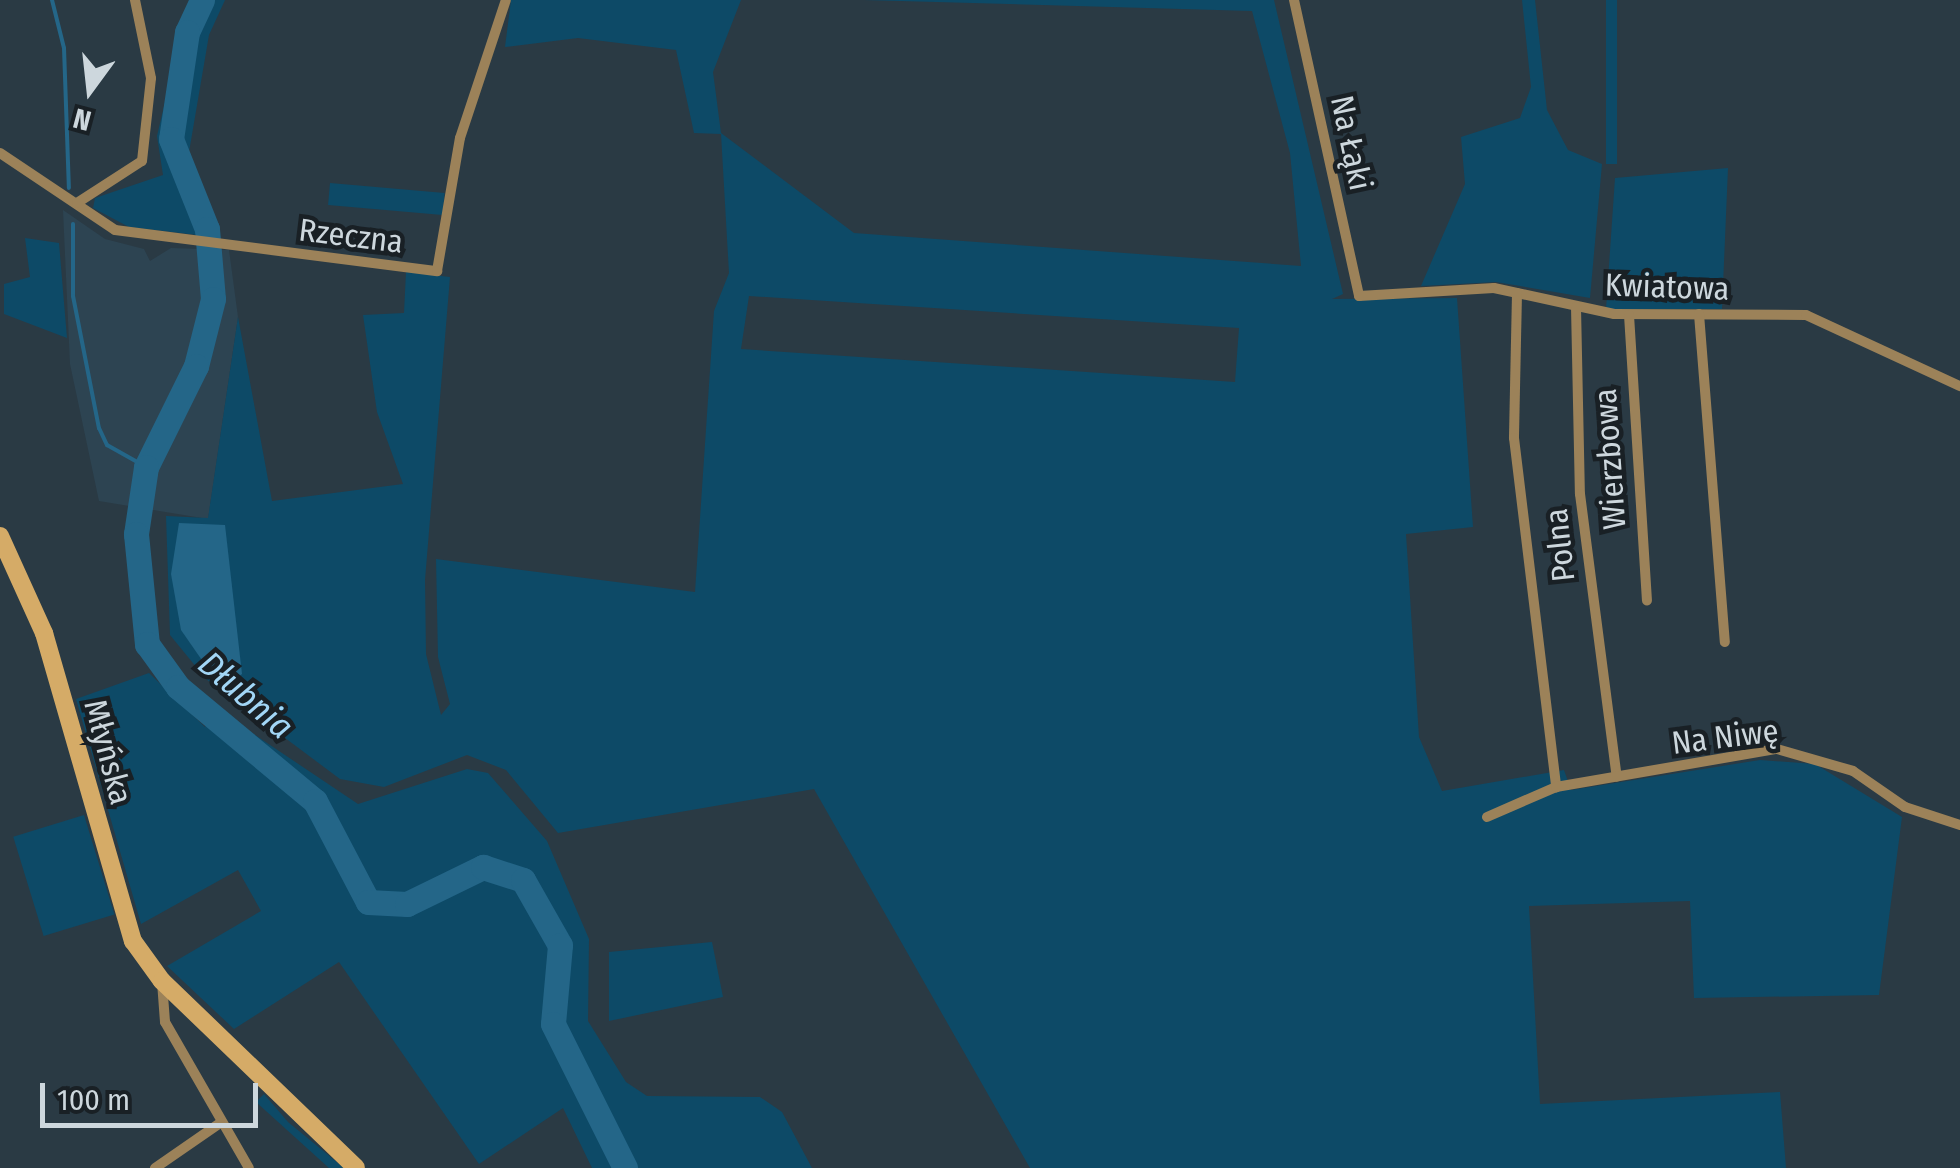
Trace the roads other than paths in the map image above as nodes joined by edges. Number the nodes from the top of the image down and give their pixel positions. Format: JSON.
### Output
{"nodes":[{"id":1,"x":135,"y":0,"type":"edge"},
{"id":2,"x":506,"y":0,"type":"edge"},
{"id":3,"x":1294,"y":0,"type":"edge"},
{"id":4,"x":0,"y":153,"type":"edge"},
{"id":5,"x":77,"y":203,"type":"junction"},
{"id":6,"x":1517,"y":293,"type":"junction"},
{"id":7,"x":1358,"y":296,"type":"joint"},
{"id":8,"x":1576,"y":307,"type":"junction"},
{"id":9,"x":1699,"y":314,"type":"junction"},
{"id":10,"x":1629,"y":315,"type":"junction"},
{"id":11,"x":1960,"y":386,"type":"edge"},
{"id":12,"x":0,"y":536,"type":"edge"},
{"id":13,"x":1647,"y":600,"type":"dead end"},
{"id":14,"x":1725,"y":642,"type":"dead end"},
{"id":15,"x":1617,"y":777,"type":"junction"},
{"id":16,"x":1556,"y":787,"type":"junction"},
{"id":17,"x":1488,"y":817,"type":"dead end"},
{"id":18,"x":1960,"y":824,"type":"edge"},
{"id":19,"x":162,"y":981,"type":"junction"},
{"id":20,"x":220,"y":1123,"type":"junction"},
{"id":21,"x":155,"y":1168,"type":"edge"},
{"id":22,"x":249,"y":1168,"type":"edge"},
{"id":23,"x":356,"y":1168,"type":"edge"}],
"edges":[{"from":1,"to":5,"type":"street"},
{"from":2,"to":5,"type":"street","name":"Rzeczna"},
{"from":3,"to":7,"type":"street","name":"Na Łąki"},
{"from":4,"to":5,"type":"street","name":"Rzeczna"},
{"from":6,"to":7,"type":"street","name":"Kwiatowa"},
{"from":6,"to":8,"type":"street","name":"Kwiatowa"},
{"from":6,"to":16,"type":"street"},
{"from":8,"to":10,"type":"street","name":"Kwiatowa"},
{"from":8,"to":15,"type":"street","name":"Polna"},
{"from":9,"to":10,"type":"street","name":"Kwiatowa"},
{"from":9,"to":11,"type":"street","name":"Kwiatowa"},
{"from":9,"to":14,"type":"street"},
{"from":10,"to":13,"type":"street","name":"Wierzbowa"},
{"from":12,"to":19,"type":"street","name":"Młyńska"},
{"from":15,"to":16,"type":"street","name":"Na Niwę"},
{"from":15,"to":18,"type":"street","name":"Na Niwę"},
{"from":16,"to":17,"type":"street","name":"Na Niwę"},
{"from":19,"to":20,"type":"street"},
{"from":19,"to":23,"type":"street","name":"Młyńska"},
{"from":20,"to":21,"type":"street"},
{"from":20,"to":22,"type":"street"}]}
